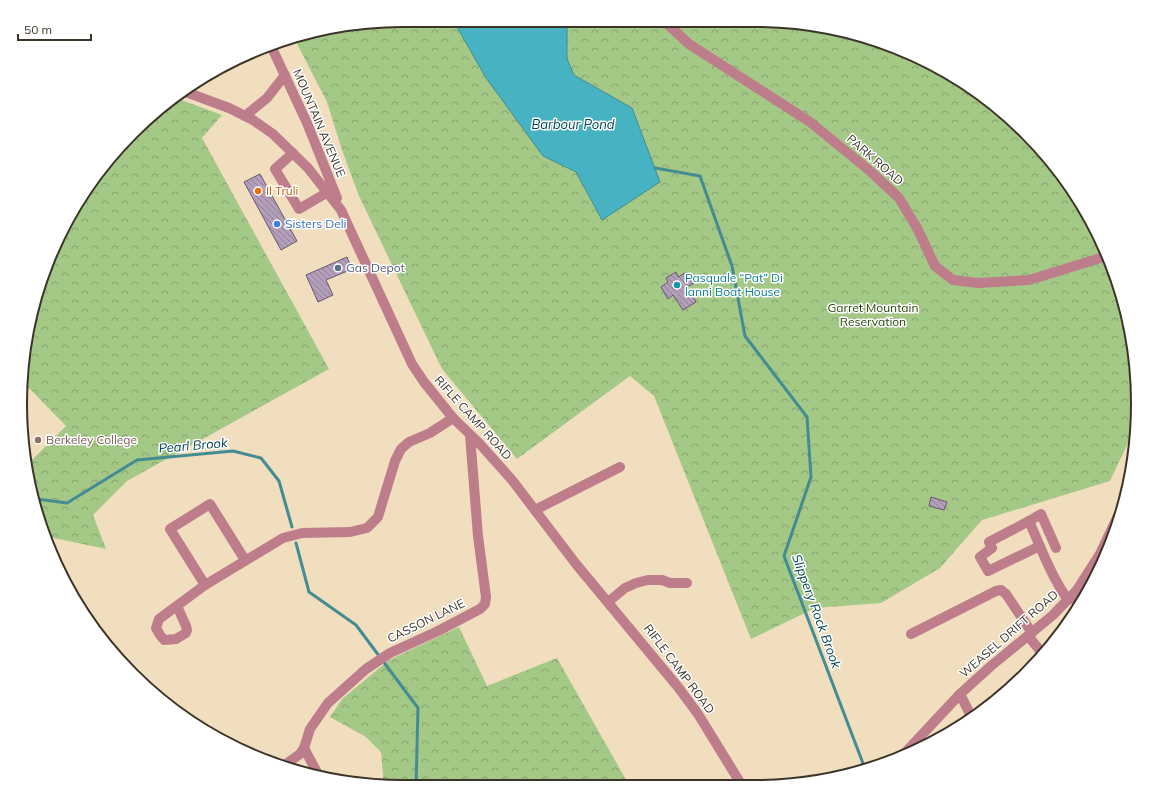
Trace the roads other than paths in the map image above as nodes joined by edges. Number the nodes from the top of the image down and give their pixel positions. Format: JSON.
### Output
{"nodes":[{"id":1,"x":671,"y":27,"type":"edge"},
{"id":2,"x":273,"y":50,"type":"edge"},
{"id":3,"x":285,"y":75,"type":"junction"},
{"id":4,"x":190,"y":93,"type":"edge"},
{"id":5,"x":245,"y":116,"type":"junction"},
{"id":6,"x":294,"y":153,"type":"junction"},
{"id":7,"x":328,"y":192,"type":"junction"},
{"id":8,"x":341,"y":210,"type":"junction"},
{"id":9,"x":1101,"y":258,"type":"edge"},
{"id":10,"x":453,"y":418,"type":"junction"},
{"id":11,"x":470,"y":435,"type":"junction"},
{"id":12,"x":620,"y":467,"type":"dead end"},
{"id":13,"x":534,"y":510,"type":"junction"},
{"id":14,"x":1029,"y":522,"type":"junction"},
{"id":15,"x":1040,"y":546,"type":"junction"},
{"id":16,"x":1056,"y":548,"type":"dead end"},
{"id":17,"x":245,"y":560,"type":"junction"},
{"id":18,"x":1096,"y":562,"type":"edge"},
{"id":19,"x":687,"y":583,"type":"dead end"},
{"id":20,"x":205,"y":585,"type":"junction"},
{"id":21,"x":1070,"y":598,"type":"junction"},
{"id":22,"x":1075,"y":601,"type":"edge"},
{"id":23,"x":608,"y":602,"type":"junction"},
{"id":24,"x":177,"y":606,"type":"dead end"},
{"id":25,"x":911,"y":634,"type":"dead end"},
{"id":26,"x":1030,"y":634,"type":"junction"},
{"id":27,"x":1040,"y":650,"type":"edge"},
{"id":28,"x":960,"y":694,"type":"junction"},
{"id":29,"x":970,"y":712,"type":"edge"},
{"id":30,"x":913,"y":745,"type":"edge"},
{"id":31,"x":304,"y":748,"type":"junction"},
{"id":32,"x":290,"y":762,"type":"edge"},
{"id":33,"x":315,"y":769,"type":"edge"},
{"id":34,"x":739,"y":780,"type":"edge"}],
"edges":[{"from":1,"to":9,"type":"street","name":"PARK ROAD"},
{"from":2,"to":3,"type":"street","name":"MOUNTAIN AVENUE"},
{"from":3,"to":5,"type":"street"},
{"from":3,"to":8,"type":"street","name":"MOUNTAIN AVENUE"},
{"from":4,"to":5,"type":"street","name":"RIFLE CAMP ROAD"},
{"from":5,"to":6,"type":"street","name":"RIFLE CAMP ROAD"},
{"from":6,"to":7,"type":"street","name":"RIFLE CAMP ROAD"},
{"from":6,"to":7,"type":"street"},
{"from":7,"to":8,"type":"street","name":"RIFLE CAMP ROAD"},
{"from":8,"to":10,"type":"street","name":"RIFLE CAMP ROAD"},
{"from":10,"to":11,"type":"street","name":"RIFLE CAMP ROAD"},
{"from":10,"to":17,"type":"street"},
{"from":11,"to":13,"type":"street","name":"RIFLE CAMP ROAD"},
{"from":11,"to":31,"type":"street","name":"CASSON LANE"},
{"from":12,"to":13,"type":"street"},
{"from":13,"to":23,"type":"street","name":"RIFLE CAMP ROAD"},
{"from":14,"to":15,"type":"street"},
{"from":14,"to":15,"type":"street"},
{"from":14,"to":16,"type":"street"},
{"from":15,"to":21,"type":"street"},
{"from":17,"to":20,"type":"street"},
{"from":17,"to":20,"type":"street"},
{"from":18,"to":21,"type":"street","name":"WEASEL DRIFT ROAD"},
{"from":19,"to":23,"type":"street"},
{"from":20,"to":24,"type":"street"},
{"from":21,"to":22,"type":"street"},
{"from":21,"to":26,"type":"street","name":"WEASEL DRIFT ROAD"},
{"from":23,"to":34,"type":"street","name":"RIFLE CAMP ROAD"},
{"from":25,"to":26,"type":"street"},
{"from":26,"to":27,"type":"street"},
{"from":26,"to":28,"type":"street","name":"WEASEL DRIFT ROAD"},
{"from":28,"to":29,"type":"street"},
{"from":28,"to":30,"type":"street","name":"WEASEL DRIFT ROAD"},
{"from":31,"to":32,"type":"street","name":"CASSON LANE"},
{"from":31,"to":33,"type":"street"}]}
